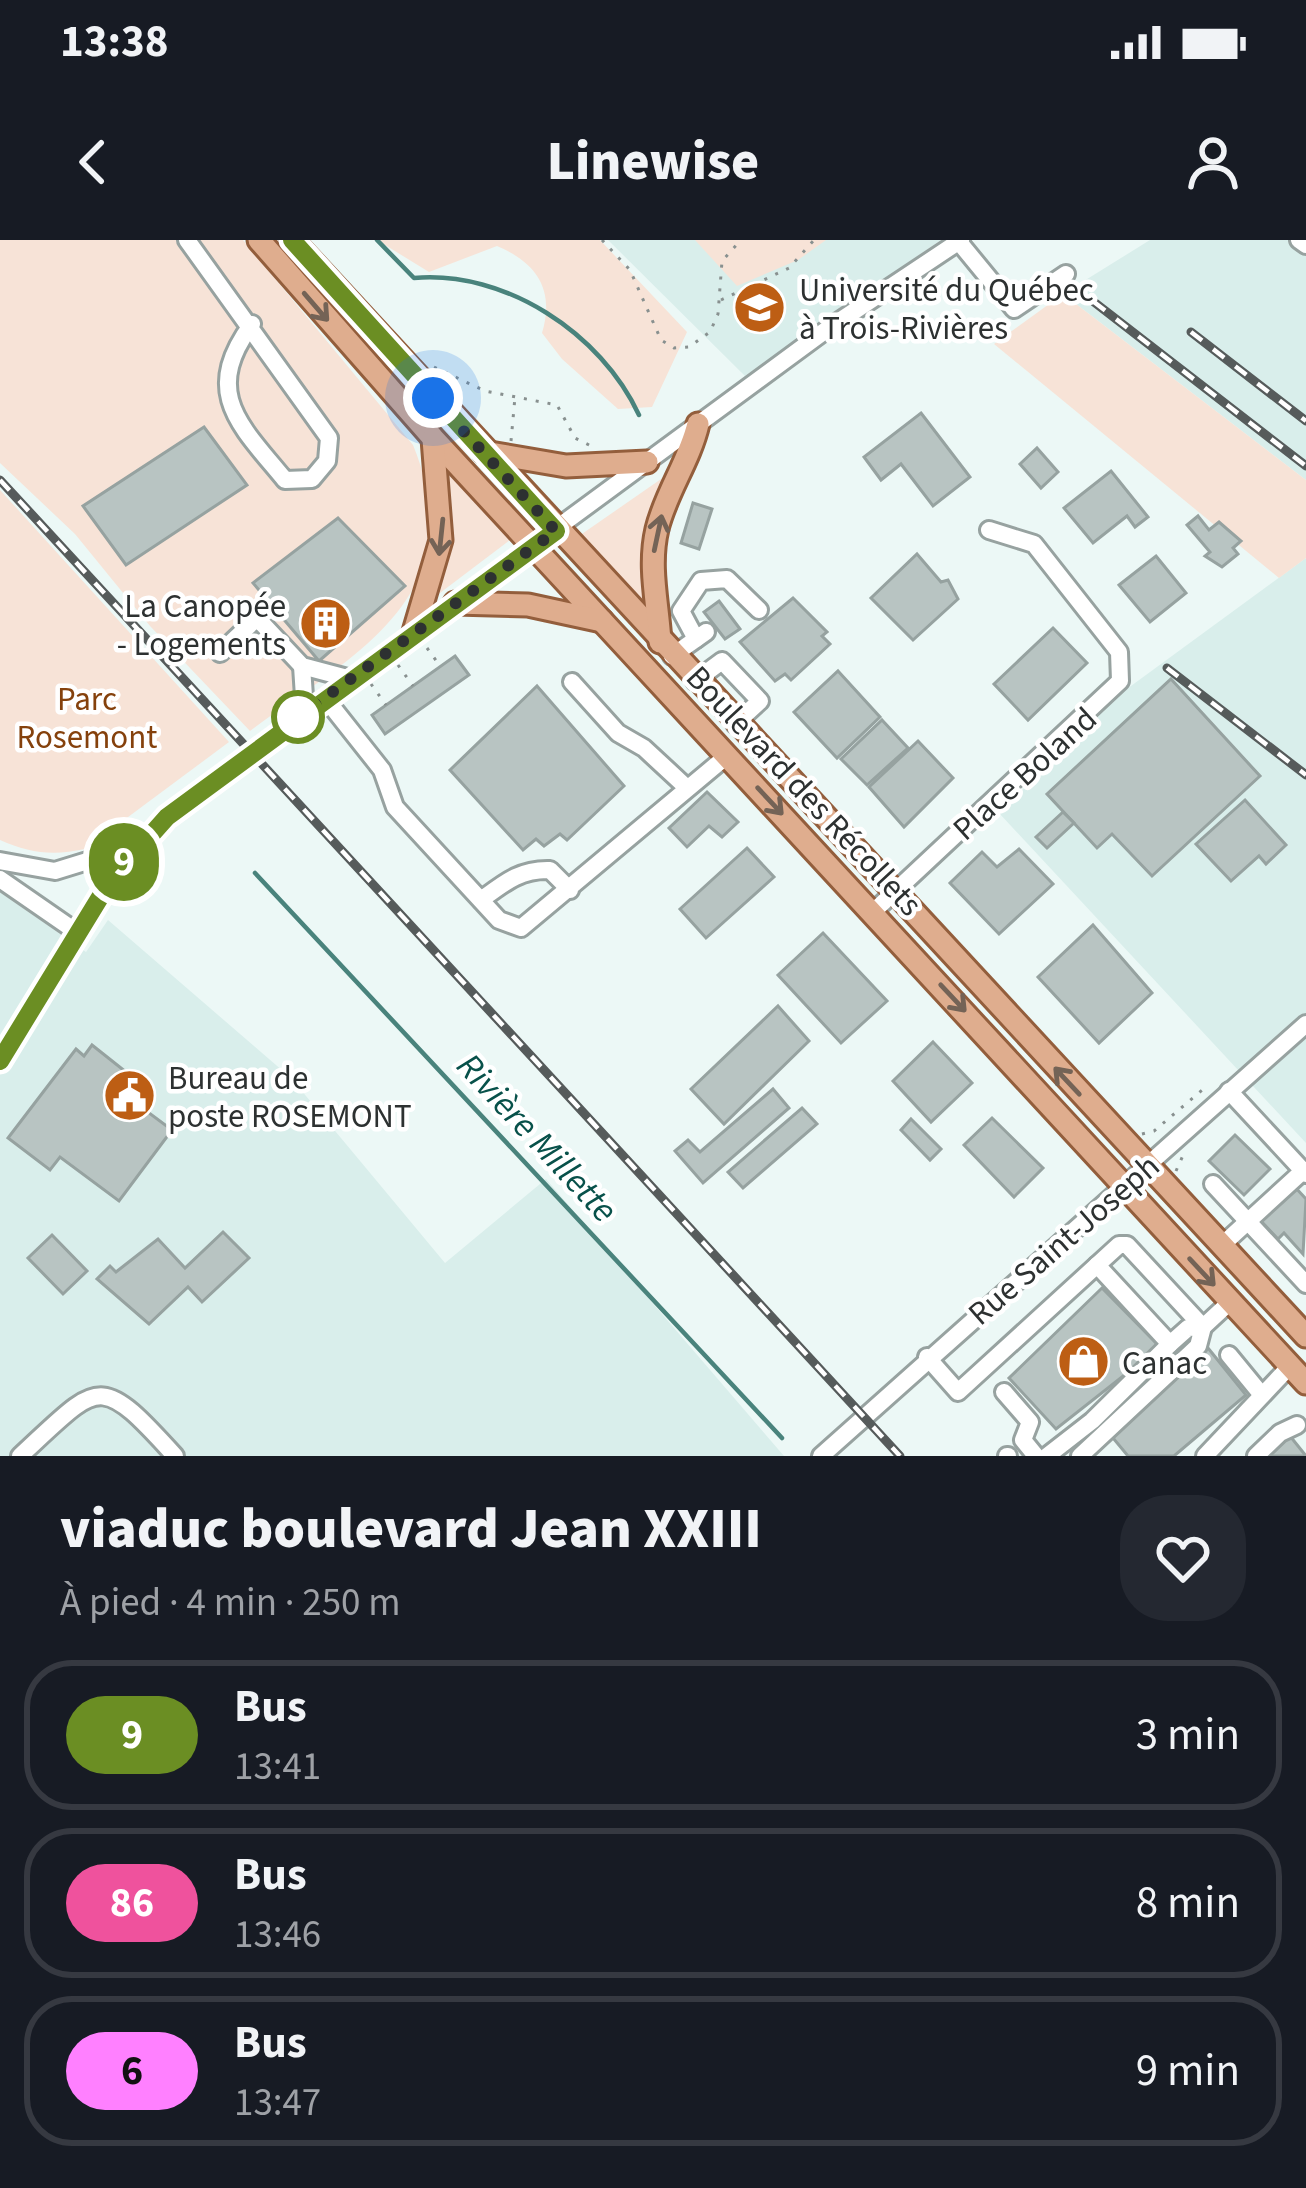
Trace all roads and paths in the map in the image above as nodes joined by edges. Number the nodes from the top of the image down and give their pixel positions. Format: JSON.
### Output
{"nodes":[{"id":1,"x":187,"y":240,"type":"edge"},
{"id":2,"x":259,"y":240,"type":"edge"},
{"id":3,"x":292,"y":240,"type":"edge"},
{"id":4,"x":602,"y":240,"type":"edge"},
{"id":5,"x":740,"y":240,"type":"edge"},
{"id":6,"x":814,"y":240,"type":"edge"},
{"id":7,"x":960,"y":241,"type":"edge"},
{"id":8,"x":1066,"y":274,"type":"dead end"},
{"id":9,"x":720,"y":301,"type":"junction"},
{"id":10,"x":252,"y":324,"type":"junction"},
{"id":11,"x":432,"y":365,"type":"dead end"},
{"id":12,"x":515,"y":395,"type":"junction"},
{"id":13,"x":698,"y":424,"type":"junction"},
{"id":14,"x":433,"y":438,"type":"junction"},
{"id":15,"x":511,"y":446,"type":"dead end"},
{"id":16,"x":600,"y":447,"type":"dead end"},
{"id":17,"x":484,"y":452,"type":"junction"},
{"id":18,"x":647,"y":462,"type":"junction"},
{"id":19,"x":989,"y":530,"type":"dead end"},
{"id":20,"x":556,"y":531,"type":"junction"},
{"id":21,"x":534,"y":546,"type":"junction"},
{"id":22,"x":455,"y":603,"type":"junction"},
{"id":23,"x":759,"y":610,"type":"dead end"},
{"id":24,"x":603,"y":621,"type":"junction"},
{"id":25,"x":419,"y":641,"type":"junction"},
{"id":26,"x":666,"y":649,"type":"junction"},
{"id":27,"x":220,"y":653,"type":"dead end"},
{"id":28,"x":398,"y":665,"type":"dead end"},
{"id":29,"x":302,"y":666,"type":"junction"},
{"id":30,"x":440,"y":667,"type":"dead end"},
{"id":31,"x":351,"y":679,"type":"junction"},
{"id":32,"x":695,"y":681,"type":"junction"},
{"id":33,"x":572,"y":682,"type":"dead end"},
{"id":34,"x":371,"y":684,"type":"dead end"},
{"id":35,"x":413,"y":686,"type":"dead end"},
{"id":36,"x":325,"y":698,"type":"junction"},
{"id":37,"x":386,"y":705,"type":"dead end"},
{"id":38,"x":305,"y":712,"type":"junction"},
{"id":39,"x":735,"y":724,"type":"junction"},
{"id":40,"x":728,"y":755,"type":"junction"},
{"id":41,"x":686,"y":787,"type":"junction"},
{"id":42,"x":137,"y":846,"type":"junction"},
{"id":43,"x":0,"y":861,"type":"edge"},
{"id":44,"x":0,"y":879,"type":"edge"},
{"id":45,"x":570,"y":890,"type":"junction"},
{"id":46,"x":893,"y":894,"type":"junction"},
{"id":47,"x":481,"y":899,"type":"junction"},
{"id":48,"x":873,"y":912,"type":"junction"},
{"id":49,"x":78,"y":933,"type":"junction"},
{"id":50,"x":1306,"y":1024,"type":"edge"},
{"id":51,"x":2,"y":1055,"type":"edge"},
{"id":52,"x":1207,"y":1086,"type":"dead end"},
{"id":53,"x":1228,"y":1091,"type":"junction"},
{"id":54,"x":1140,"y":1134,"type":"dead end"},
{"id":55,"x":1177,"y":1163,"type":"dead end"},
{"id":56,"x":1147,"y":1166,"type":"junction"},
{"id":57,"x":1176,"y":1172,"type":"dead end"},
{"id":58,"x":1305,"y":1172,"type":"edge"},
{"id":59,"x":1213,"y":1184,"type":"dead end"},
{"id":60,"x":1123,"y":1185,"type":"junction"},
{"id":61,"x":1248,"y":1222,"type":"junction"},
{"id":62,"x":1221,"y":1246,"type":"junction"},
{"id":63,"x":1097,"y":1265,"type":"junction"},
{"id":64,"x":1306,"y":1286,"type":"edge"},
{"id":65,"x":1230,"y":1302,"type":"junction"},
{"id":66,"x":1282,"y":1311,"type":"junction"},
{"id":67,"x":1203,"y":1327,"type":"junction"},
{"id":68,"x":1306,"y":1336,"type":"edge"},
{"id":69,"x":1170,"y":1344,"type":"junction"},
{"id":70,"x":1229,"y":1355,"type":"dead end"},
{"id":71,"x":927,"y":1357,"type":"junction"},
{"id":72,"x":1298,"y":1375,"type":"edge"},
{"id":73,"x":1143,"y":1385,"type":"junction"},
{"id":74,"x":1004,"y":1392,"type":"dead end"},
{"id":75,"x":1261,"y":1394,"type":"junction"},
{"id":76,"x":1303,"y":1426,"type":"edge"},
{"id":77,"x":1063,"y":1440,"type":"junction"},
{"id":78,"x":20,"y":1456,"type":"edge"},
{"id":79,"x":176,"y":1456,"type":"edge"},
{"id":80,"x":821,"y":1456,"type":"edge"},
{"id":81,"x":1036,"y":1456,"type":"edge"},
{"id":82,"x":1047,"y":1456,"type":"edge"},
{"id":83,"x":1078,"y":1456,"type":"edge"},
{"id":84,"x":1205,"y":1456,"type":"edge"},
{"id":85,"x":1256,"y":1456,"type":"edge"}],
"edges":[{"from":1,"to":10,"type":"street"},
{"from":2,"to":14,"type":"main road","name":"Boulevard des Récollets","one_way":true},
{"from":3,"to":17,"type":"main road","name":"Boulevard des Récollets"},
{"from":4,"to":9,"type":"path"},
{"from":5,"to":9,"type":"path"},
{"from":6,"to":9,"type":"path"},
{"from":7,"to":8,"type":"street"},
{"from":7,"to":13,"type":"street"},
{"from":10,"to":10,"type":"street"},
{"from":11,"to":12,"type":"path"},
{"from":12,"to":15,"type":"path"},
{"from":12,"to":16,"type":"path"},
{"from":13,"to":18,"type":"street"},
{"from":26,"to":13,"type":"main road","one_way":true},
{"from":14,"to":21,"type":"main road","name":"Boulevard des Récollets"},
{"from":14,"to":25,"type":"main road","one_way":true},
{"from":17,"to":18,"type":"main road"},
{"from":17,"to":20,"type":"main road","name":"Boulevard des Récollets"},
{"from":18,"to":20,"type":"street"},
{"from":19,"to":46,"type":"street","name":"Place Boland"},
{"from":20,"to":21,"type":"street"},
{"from":20,"to":26,"type":"main road","name":"Boulevard des Récollets"},
{"from":21,"to":22,"type":"street"},
{"from":21,"to":24,"type":"main road","name":"Boulevard des Récollets"},
{"from":22,"to":24,"type":"main road"},
{"from":22,"to":25,"type":"street"},
{"from":23,"to":26,"type":"street"},
{"from":24,"to":40,"type":"main road","name":"Boulevard des Récollets"},
{"from":25,"to":30,"type":"path"},
{"from":25,"to":31,"type":"street"},
{"from":26,"to":32,"type":"main road","name":"Boulevard des Récollets"},
{"from":27,"to":29,"type":"street"},
{"from":28,"to":35,"type":"path"},
{"from":29,"to":31,"type":"street"},
{"from":29,"to":38,"type":"street"},
{"from":31,"to":36,"type":"street"},
{"from":32,"to":39,"type":"main road","name":"Boulevard des Récollets"},
{"from":32,"to":39,"type":"street"},
{"from":33,"to":41,"type":"street"},
{"from":34,"to":37,"type":"path"},
{"from":36,"to":38,"type":"street"},
{"from":36,"to":47,"type":"street"},
{"from":38,"to":42,"type":"street"},
{"from":39,"to":46,"type":"main road","name":"Boulevard des Récollets"},
{"from":40,"to":41,"type":"street"},
{"from":40,"to":48,"type":"main road","name":"Boulevard des Récollets","one_way":true},
{"from":41,"to":45,"type":"street"},
{"from":42,"to":43,"type":"street"},
{"from":42,"to":49,"type":"street"},
{"from":44,"to":49,"type":"street"},
{"from":45,"to":47,"type":"street"},
{"from":45,"to":47,"type":"street"},
{"from":46,"to":48,"type":"street","name":"Place Boland"},
{"from":56,"to":46,"type":"main road","name":"Boulevard des Récollets","one_way":true},
{"from":48,"to":60,"type":"main road","name":"Boulevard des Récollets","one_way":true},
{"from":49,"to":51,"type":"street"},
{"from":50,"to":53,"type":"street","name":"Rue Saint-Joseph"},
{"from":52,"to":54,"type":"path","name":"Rue Saint-Joseph"},
{"from":53,"to":56,"type":"street","name":"Rue Saint-Joseph"},
{"from":53,"to":58,"type":"street"},
{"from":55,"to":57,"type":"path"},
{"from":56,"to":60,"type":"street","name":"Rue Saint-Joseph"},
{"from":56,"to":62,"type":"main road","name":"Boulevard des Récollets"},
{"from":58,"to":61,"type":"street"},
{"from":59,"to":61,"type":"street"},
{"from":60,"to":65,"type":"main road","name":"Boulevard des Récollets","one_way":true},
{"from":60,"to":71,"type":"street","name":"Rue Saint-Joseph"},
{"from":61,"to":62,"type":"street"},
{"from":61,"to":64,"type":"street"},
{"from":62,"to":66,"type":"main road","name":"Boulevard des Récollets"},
{"from":63,"to":67,"type":"street"},
{"from":63,"to":69,"type":"street"},
{"from":63,"to":71,"type":"street"},
{"from":64,"to":66,"type":"street"},
{"from":65,"to":67,"type":"street"},
{"from":65,"to":72,"type":"main road","name":"Boulevard des Récollets"},
{"from":66,"to":68,"type":"main road","name":"Boulevard des Récollets"},
{"from":67,"to":69,"type":"street"},
{"from":67,"to":73,"type":"street"},
{"from":69,"to":73,"type":"street"},
{"from":70,"to":75,"type":"street"},
{"from":71,"to":80,"type":"street","name":"Rue Saint-Joseph"},
{"from":72,"to":75,"type":"street"},
{"from":73,"to":77,"type":"street"},
{"from":73,"to":83,"type":"street"},
{"from":74,"to":81,"type":"street"},
{"from":75,"to":84,"type":"street"},
{"from":76,"to":85,"type":"street"},
{"from":77,"to":82,"type":"street"},
{"from":77,"to":83,"type":"street"},
{"from":78,"to":79,"type":"street"}]}
